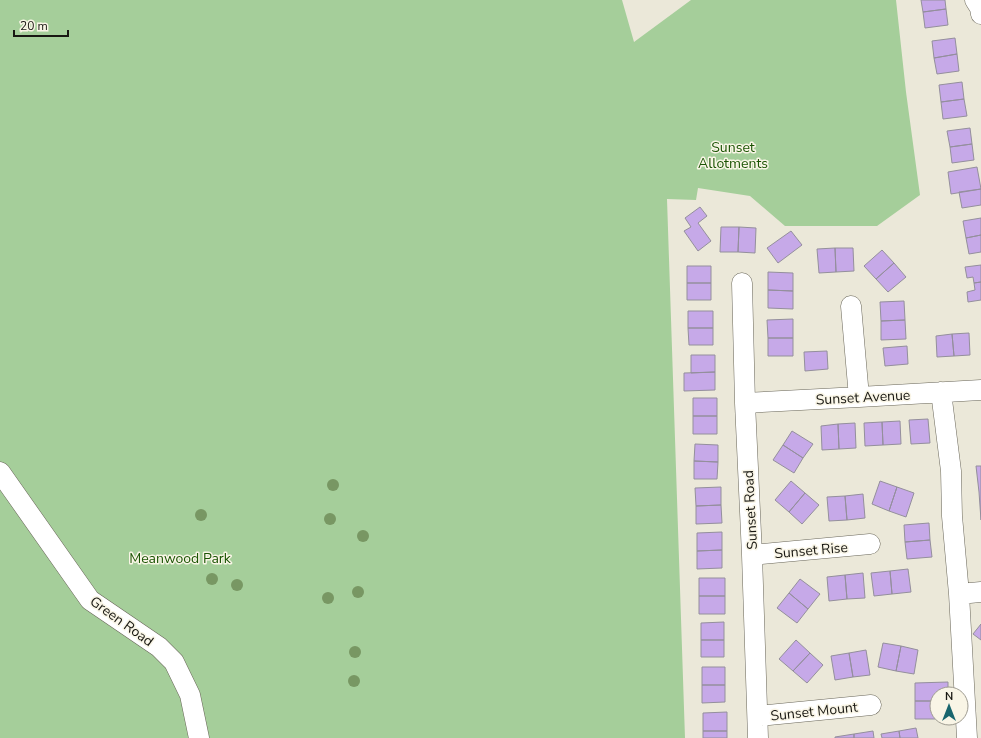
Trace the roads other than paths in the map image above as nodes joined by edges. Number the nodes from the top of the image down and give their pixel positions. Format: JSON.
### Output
{"nodes":[{"id":1,"x":742,"y":282,"type":"dead end"},
{"id":2,"x":852,"y":306,"type":"dead end"},
{"id":3,"x":981,"y":390,"type":"edge"},
{"id":4,"x":941,"y":392,"type":"junction"},
{"id":5,"x":858,"y":397,"type":"junction"},
{"id":6,"x":745,"y":402,"type":"junction"},
{"id":7,"x":0,"y":472,"type":"edge"},
{"id":8,"x":870,"y":544,"type":"dead end"},
{"id":9,"x":752,"y":555,"type":"junction"},
{"id":10,"x":981,"y":592,"type":"edge"},
{"id":11,"x":959,"y":594,"type":"junction"},
{"id":12,"x":871,"y":705,"type":"dead end"},
{"id":13,"x":758,"y":716,"type":"junction"},
{"id":14,"x":199,"y":738,"type":"edge"},
{"id":15,"x":758,"y":738,"type":"edge"},
{"id":16,"x":967,"y":738,"type":"edge"}],
"edges":[{"from":1,"to":6,"type":"street","name":"Sunset Road"},
{"from":2,"to":5,"type":"street"},
{"from":3,"to":4,"type":"street","name":"Sunset Avenue"},
{"from":4,"to":5,"type":"street","name":"Sunset Avenue"},
{"from":4,"to":11,"type":"street"},
{"from":5,"to":6,"type":"street","name":"Sunset Avenue"},
{"from":6,"to":9,"type":"street","name":"Sunset Road"},
{"from":7,"to":14,"type":"street","name":"Green Road"},
{"from":8,"to":9,"type":"street","name":"Sunset Rise"},
{"from":9,"to":13,"type":"street","name":"Sunset Road"},
{"from":10,"to":11,"type":"street"},
{"from":11,"to":16,"type":"street"},
{"from":12,"to":13,"type":"street","name":"Sunset Mount"},
{"from":13,"to":15,"type":"street","name":"Sunset Road"}]}
